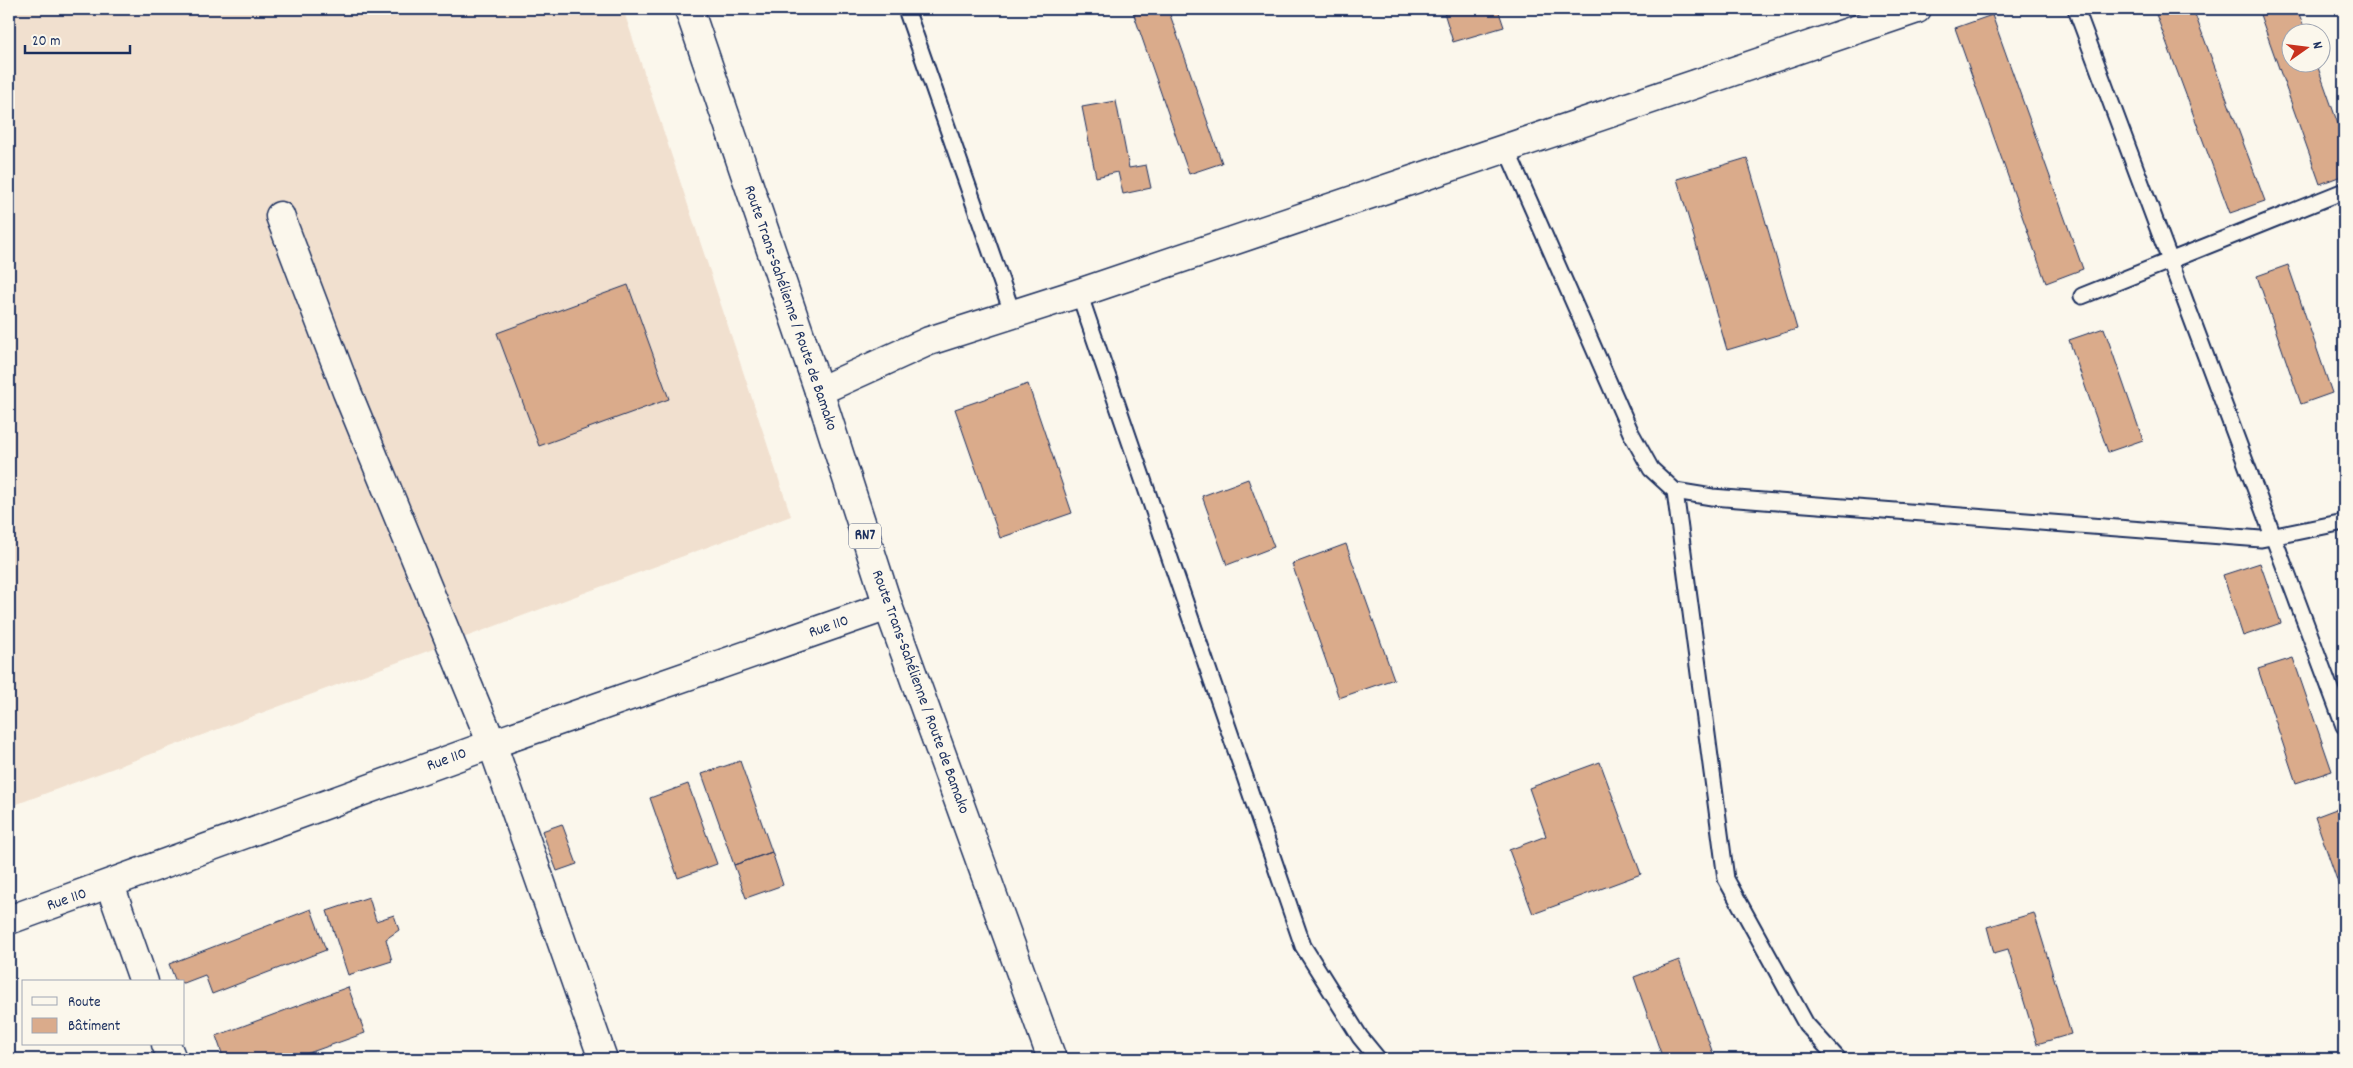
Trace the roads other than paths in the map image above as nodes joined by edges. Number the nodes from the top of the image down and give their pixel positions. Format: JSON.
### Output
{"nodes":[{"id":1,"x":689,"y":9,"type":"edge"},
{"id":2,"x":906,"y":9,"type":"edge"},
{"id":3,"x":1917,"y":9,"type":"edge"},
{"id":4,"x":2076,"y":9,"type":"edge"},
{"id":5,"x":1506,"y":148,"type":"junction"},
{"id":6,"x":2344,"y":191,"type":"edge"},
{"id":7,"x":280,"y":216,"type":"dead end"},
{"id":8,"x":2170,"y":260,"type":"junction"},
{"id":9,"x":1079,"y":293,"type":"junction"},
{"id":10,"x":2082,"y":296,"type":"dead end"},
{"id":11,"x":1013,"y":315,"type":"junction"},
{"id":12,"x":819,"y":391,"type":"junction"},
{"id":13,"x":1675,"y":491,"type":"junction"},
{"id":14,"x":2344,"y":522,"type":"edge"},
{"id":15,"x":2273,"y":536,"type":"junction"},
{"id":16,"x":888,"y":606,"type":"junction"},
{"id":17,"x":2344,"y":726,"type":"edge"},
{"id":18,"x":492,"y":744,"type":"junction"},
{"id":19,"x":110,"y":884,"type":"junction"},
{"id":20,"x":9,"y":920,"type":"edge"},
{"id":21,"x":143,"y":980,"type":"edge"},
{"id":22,"x":167,"y":1046,"type":"edge"},
{"id":23,"x":172,"y":1059,"type":"edge"},
{"id":24,"x":603,"y":1059,"type":"edge"},
{"id":25,"x":1052,"y":1059,"type":"edge"},
{"id":26,"x":1378,"y":1059,"type":"edge"},
{"id":27,"x":1838,"y":1059,"type":"edge"}],
"edges":[{"from":1,"to":12,"type":"main road","name":"Route Trans-Sahélienne / Route de Bamako","number":"RN7"},
{"from":2,"to":11,"type":"lane"},
{"from":3,"to":5,"type":"main road"},
{"from":4,"to":8,"type":"lane"},
{"from":5,"to":9,"type":"main road"},
{"from":5,"to":13,"type":"lane"},
{"from":6,"to":8,"type":"lane"},
{"from":7,"to":18,"type":"main road"},
{"from":8,"to":10,"type":"lane"},
{"from":8,"to":15,"type":"lane"},
{"from":9,"to":11,"type":"main road"},
{"from":9,"to":26,"type":"lane"},
{"from":11,"to":12,"type":"main road"},
{"from":12,"to":16,"type":"main road","name":"Route Trans-Sahélienne / Route de Bamako","number":"RN7"},
{"from":13,"to":15,"type":"lane"},
{"from":13,"to":27,"type":"lane"},
{"from":14,"to":15,"type":"lane"},
{"from":15,"to":17,"type":"lane"},
{"from":16,"to":18,"type":"main road","name":"Rue 110"},
{"from":16,"to":25,"type":"main road","name":"Route Trans-Sahélienne / Route de Bamako","number":"RN7"},
{"from":18,"to":19,"type":"main road","name":"Rue 110"},
{"from":18,"to":24,"type":"main road"},
{"from":19,"to":20,"type":"main road","name":"Rue 110"},
{"from":19,"to":21,"type":"main road"},
{"from":22,"to":23,"type":"main road"}]}
